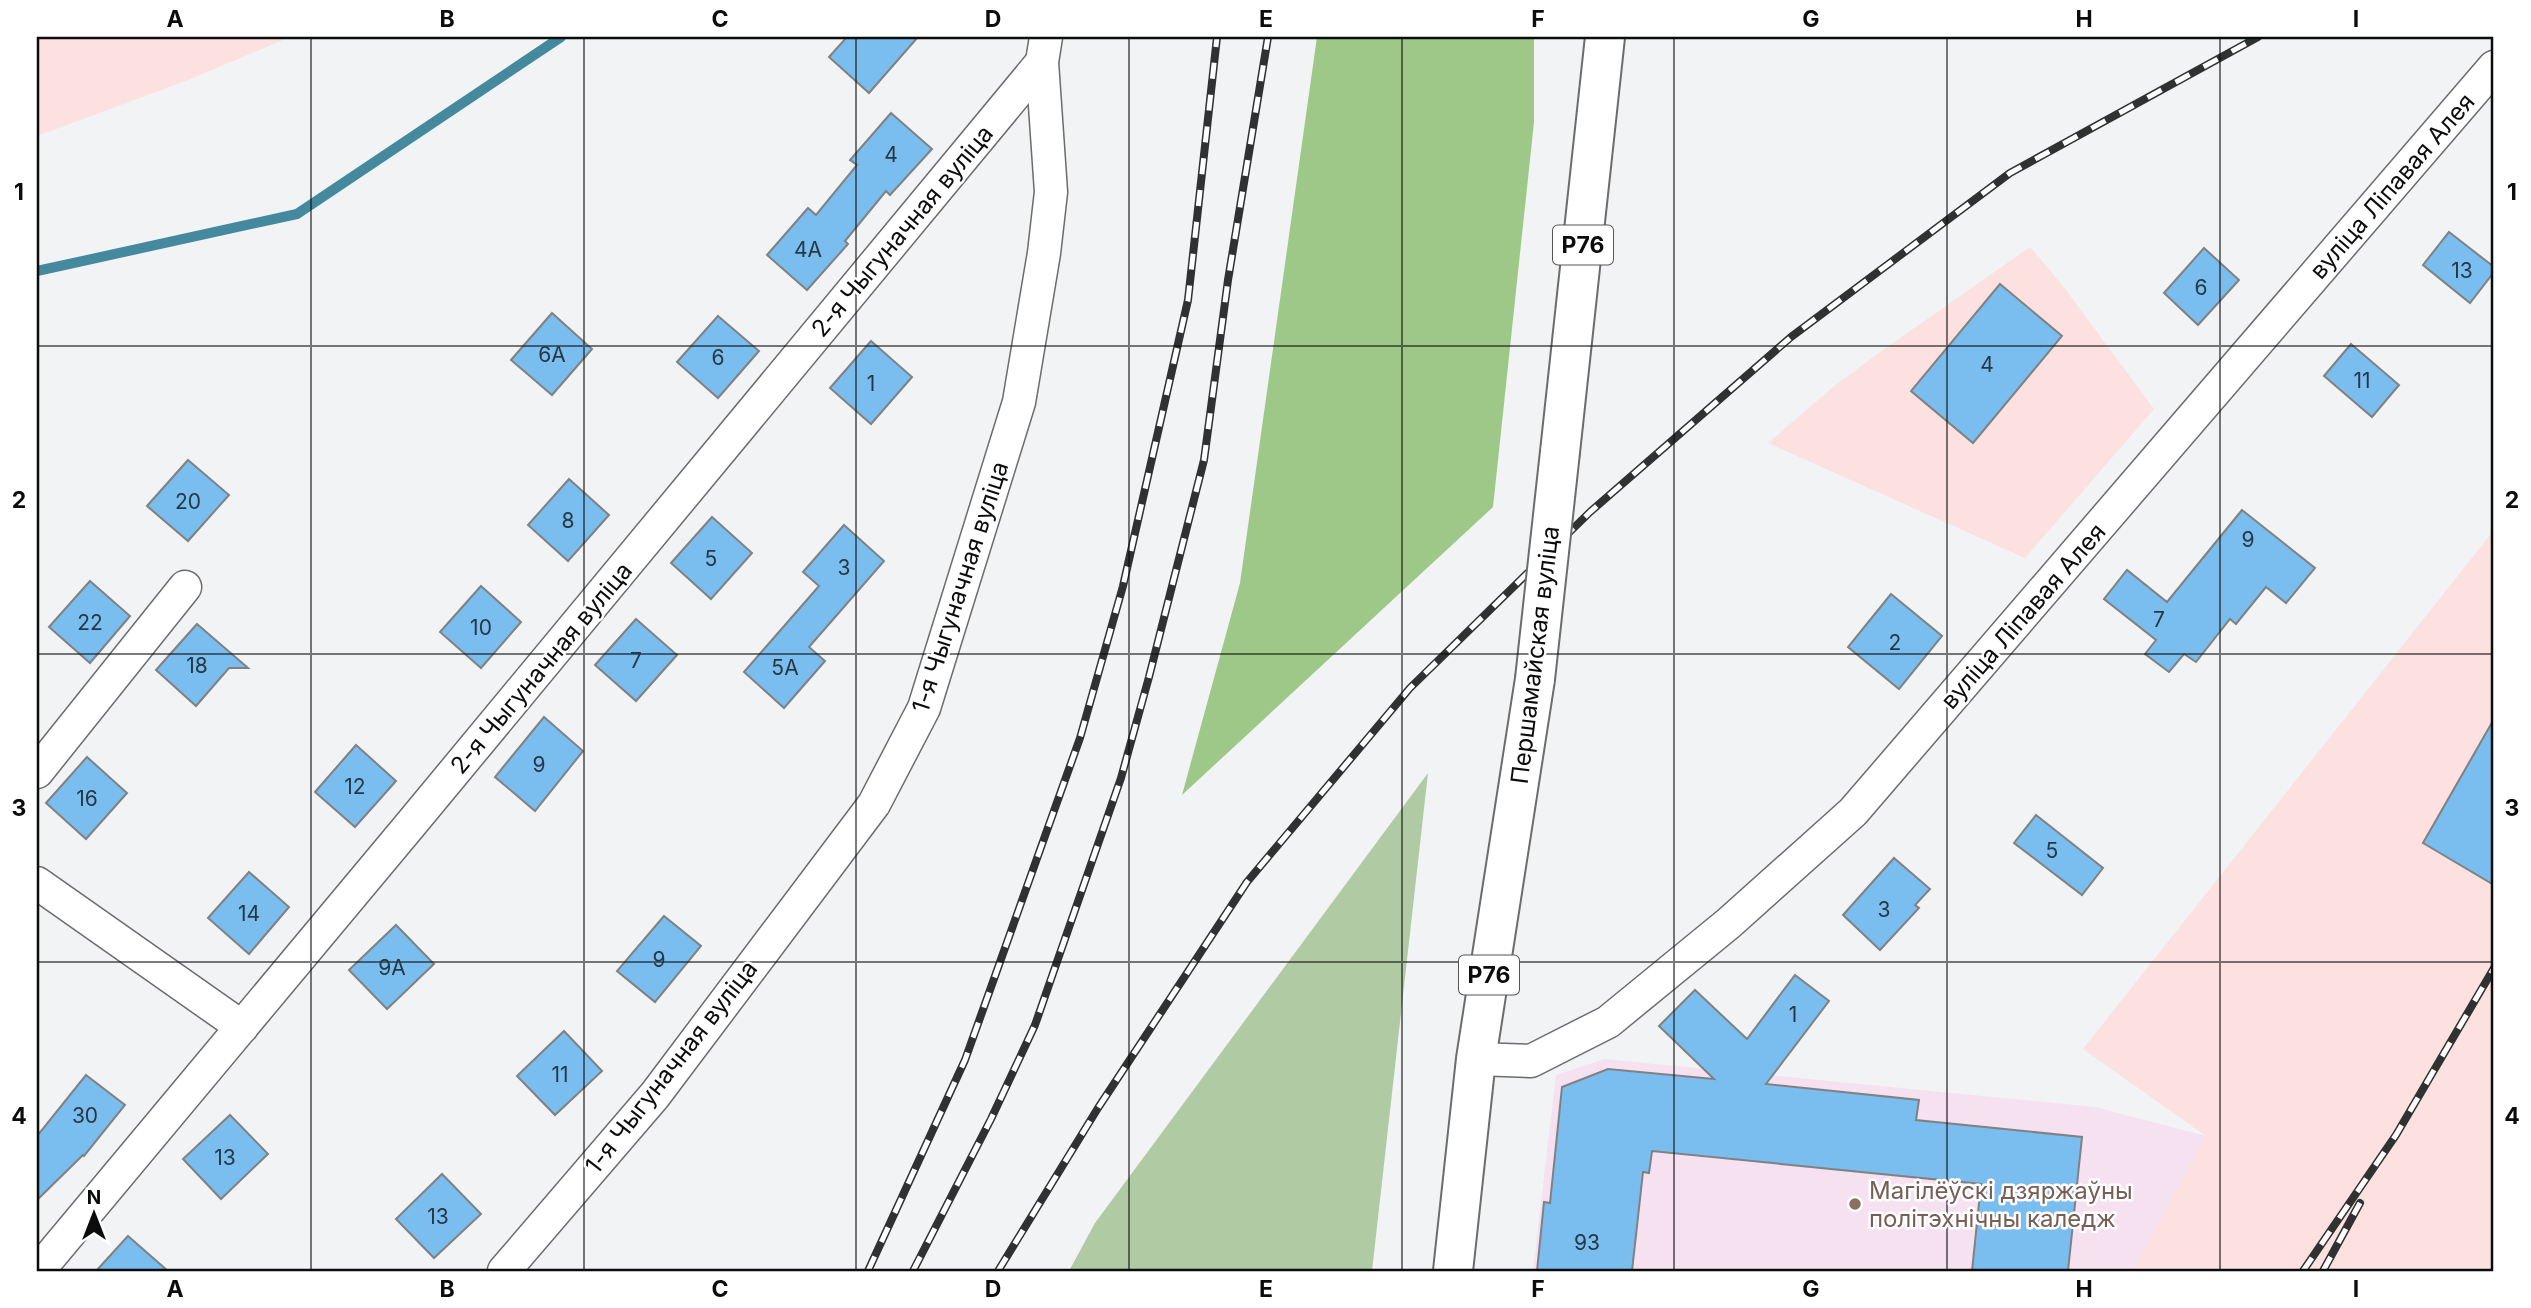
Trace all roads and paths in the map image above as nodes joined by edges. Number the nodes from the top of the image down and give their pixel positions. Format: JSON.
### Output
{"nodes":[{"id":1,"x":1605,"y":37,"type":"edge"},
{"id":2,"x":1044,"y":50,"type":"edge"},
{"id":3,"x":2494,"y":67,"type":"edge"},
{"id":4,"x":185,"y":587,"type":"dead end"},
{"id":5,"x":37,"y":772,"type":"edge"},
{"id":6,"x":37,"y":883,"type":"edge"},
{"id":7,"x":242,"y":1027,"type":"junction"},
{"id":8,"x":1476,"y":1059,"type":"junction"},
{"id":9,"x":38,"y":1271,"type":"edge"},
{"id":10,"x":503,"y":1271,"type":"edge"},
{"id":11,"x":1453,"y":1271,"type":"edge"}],
"edges":[{"from":1,"to":8,"type":"main road","name":"Першамайская вуліца","number":"Р76","bridge":true},
{"from":2,"to":7,"type":"street","name":"2-я Чыгуначная вуліца"},
{"from":2,"to":10,"type":"street","name":"1-я Чыгуначная вуліца"},
{"from":3,"to":8,"type":"street","name":"вуліца Ліпавая Алея"},
{"from":4,"to":5,"type":"street"},
{"from":6,"to":7,"type":"street"},
{"from":7,"to":9,"type":"street","name":"2-я Чыгуначная вуліца"},
{"from":8,"to":11,"type":"main road","name":"Першамайская вуліца","number":"Р76"}]}
